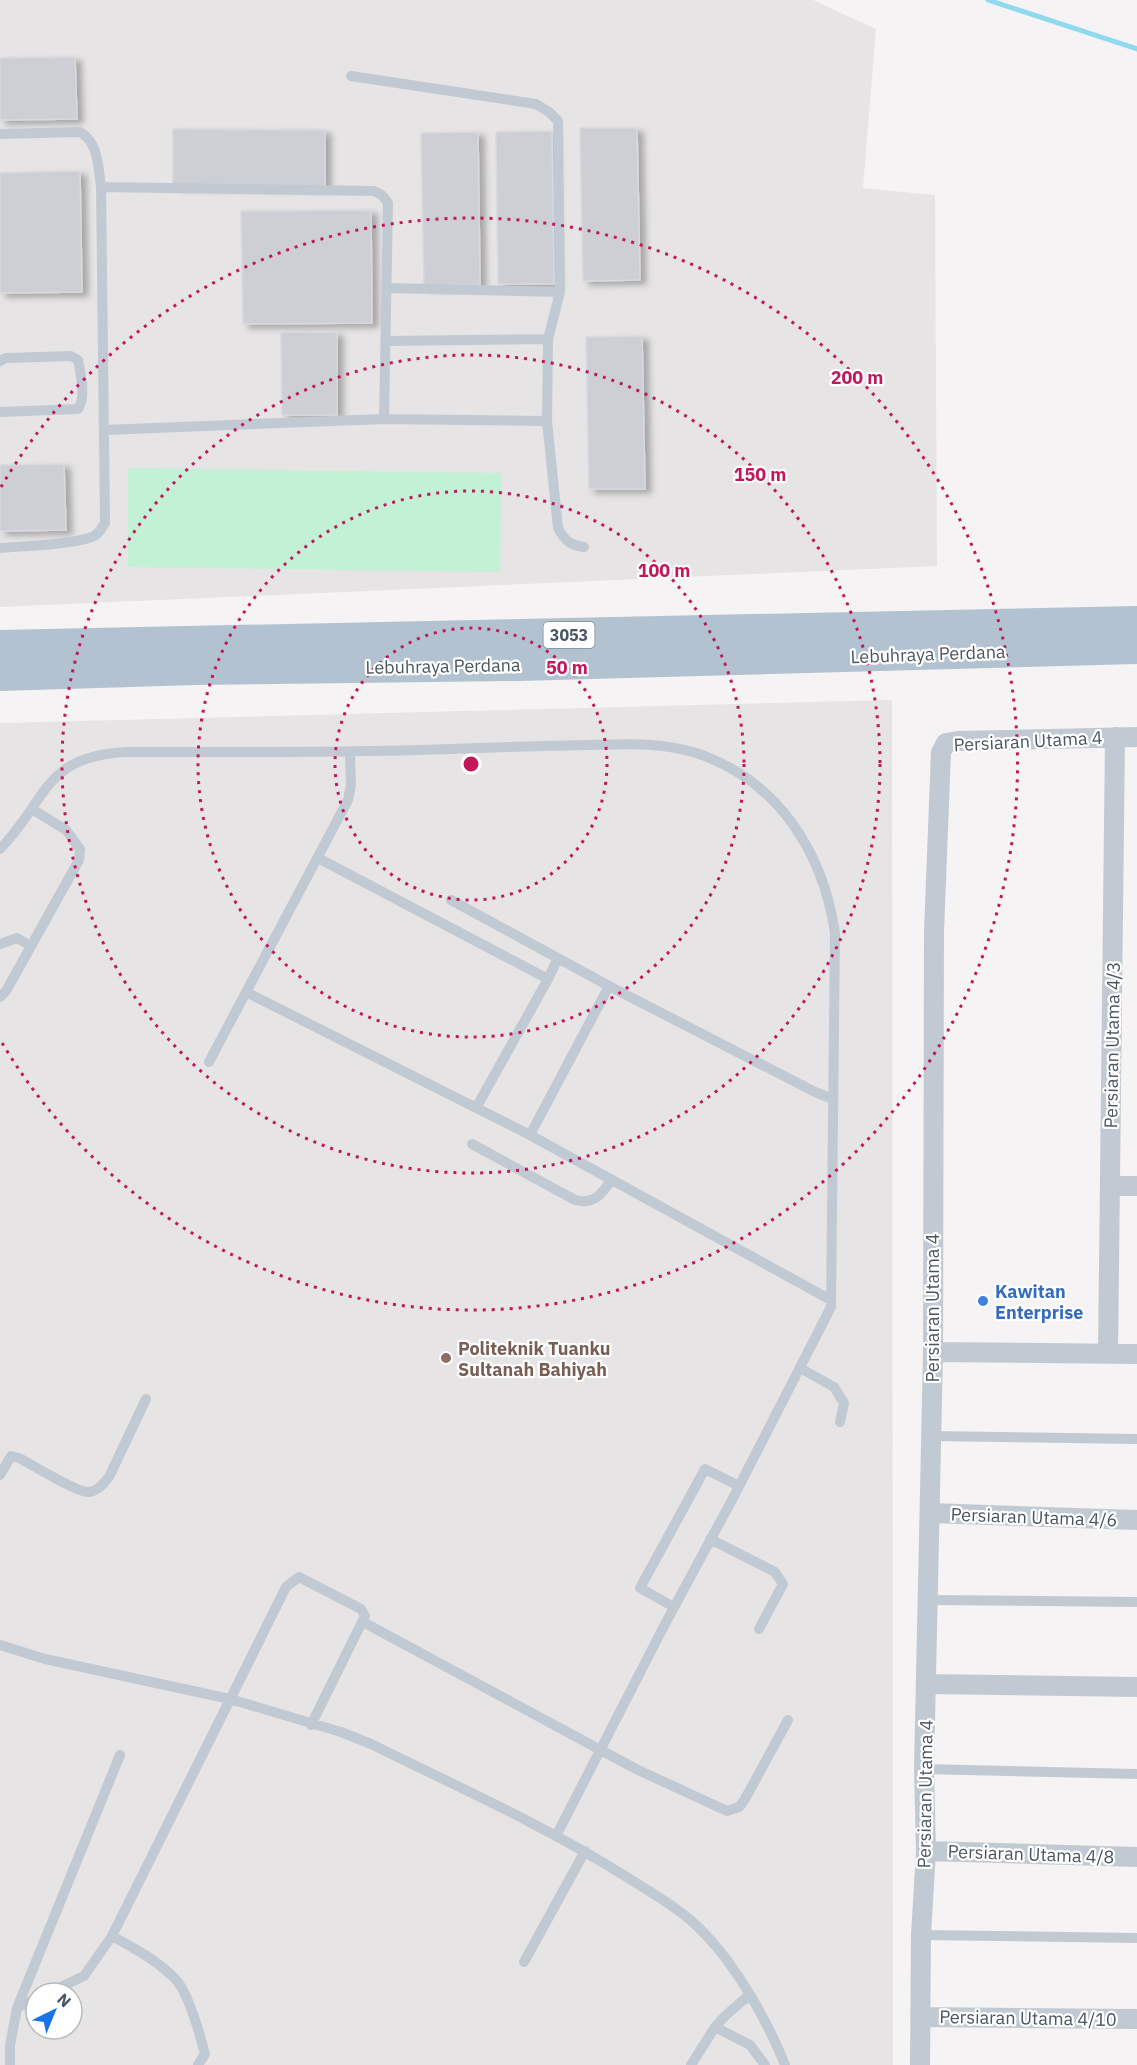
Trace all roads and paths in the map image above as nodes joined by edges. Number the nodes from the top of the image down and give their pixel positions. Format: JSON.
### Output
{"nodes":[{"id":1,"x":351,"y":76,"type":"dead end"},
{"id":2,"x":0,"y":134,"type":"edge"},
{"id":3,"x":101,"y":187,"type":"junction"},
{"id":4,"x":388,"y":288,"type":"junction"},
{"id":5,"x":560,"y":292,"type":"junction"},
{"id":6,"x":548,"y":339,"type":"junction"},
{"id":7,"x":386,"y":341,"type":"junction"},
{"id":8,"x":0,"y":361,"type":"edge"},
{"id":9,"x":103,"y":378,"type":"junction"},
{"id":10,"x":81,"y":380,"type":"junction"},
{"id":11,"x":0,"y":412,"type":"edge"},
{"id":12,"x":384,"y":419,"type":"junction"},
{"id":13,"x":547,"y":421,"type":"junction"},
{"id":14,"x":104,"y":430,"type":"junction"},
{"id":15,"x":584,"y":547,"type":"dead end"},
{"id":16,"x":0,"y":548,"type":"edge"},
{"id":17,"x":1137,"y":621,"type":"edge"},
{"id":18,"x":0,"y":646,"type":"edge"},
{"id":19,"x":1137,"y":648,"type":"edge"},
{"id":20,"x":0,"y":675,"type":"edge"},
{"id":21,"x":1115,"y":737,"type":"junction"},
{"id":22,"x":1137,"y":737,"type":"edge"},
{"id":23,"x":350,"y":753,"type":"junction"},
{"id":24,"x":32,"y":809,"type":"junction"},
{"id":25,"x":0,"y":849,"type":"edge"},
{"id":26,"x":318,"y":858,"type":"junction"},
{"id":27,"x":451,"y":900,"type":"dead end"},
{"id":28,"x":0,"y":944,"type":"edge"},
{"id":29,"x":31,"y":946,"type":"junction"},
{"id":30,"x":558,"y":958,"type":"junction"},
{"id":31,"x":548,"y":979,"type":"junction"},
{"id":32,"x":609,"y":986,"type":"junction"},
{"id":33,"x":246,"y":992,"type":"junction"},
{"id":34,"x":0,"y":997,"type":"edge"},
{"id":35,"x":209,"y":1062,"type":"dead end"},
{"id":36,"x":833,"y":1099,"type":"junction"},
{"id":37,"x":476,"y":1108,"type":"junction"},
{"id":38,"x":530,"y":1135,"type":"junction"},
{"id":39,"x":472,"y":1144,"type":"dead end"},
{"id":40,"x":611,"y":1180,"type":"junction"},
{"id":41,"x":1110,"y":1186,"type":"junction"},
{"id":42,"x":1137,"y":1186,"type":"edge"},
{"id":43,"x":831,"y":1300,"type":"junction"},
{"id":44,"x":933,"y":1352,"type":"junction"},
{"id":45,"x":1107,"y":1354,"type":"junction"},
{"id":46,"x":1137,"y":1354,"type":"edge"},
{"id":47,"x":800,"y":1368,"type":"junction"},
{"id":48,"x":146,"y":1399,"type":"dead end"},
{"id":49,"x":840,"y":1422,"type":"dead end"},
{"id":50,"x":931,"y":1436,"type":"junction"},
{"id":51,"x":1137,"y":1439,"type":"edge"},
{"id":52,"x":0,"y":1475,"type":"edge"},
{"id":53,"x":739,"y":1486,"type":"junction"},
{"id":54,"x":930,"y":1513,"type":"junction"},
{"id":55,"x":1137,"y":1520,"type":"edge"},
{"id":56,"x":710,"y":1539,"type":"junction"},
{"id":57,"x":927,"y":1600,"type":"junction"},
{"id":58,"x":1137,"y":1602,"type":"edge"},
{"id":59,"x":674,"y":1607,"type":"junction"},
{"id":60,"x":363,"y":1622,"type":"junction"},
{"id":61,"x":759,"y":1629,"type":"dead end"},
{"id":62,"x":0,"y":1646,"type":"edge"},
{"id":63,"x":927,"y":1684,"type":"junction"},
{"id":64,"x":1137,"y":1687,"type":"edge"},
{"id":65,"x":230,"y":1699,"type":"junction"},
{"id":66,"x":788,"y":1720,"type":"dead end"},
{"id":67,"x":311,"y":1725,"type":"junction"},
{"id":68,"x":601,"y":1749,"type":"junction"},
{"id":69,"x":120,"y":1755,"type":"dead end"},
{"id":70,"x":924,"y":1769,"type":"junction"},
{"id":71,"x":1137,"y":1774,"type":"edge"},
{"id":72,"x":556,"y":1836,"type":"junction"},
{"id":73,"x":585,"y":1851,"type":"junction"},
{"id":74,"x":926,"y":1851,"type":"junction"},
{"id":75,"x":1137,"y":1857,"type":"edge"},
{"id":76,"x":921,"y":1935,"type":"junction"},
{"id":77,"x":112,"y":1936,"type":"junction"},
{"id":78,"x":1137,"y":1938,"type":"edge"},
{"id":79,"x":524,"y":1962,"type":"dead end"},
{"id":80,"x":73,"y":1981,"type":"edge"},
{"id":81,"x":749,"y":1995,"type":"junction"},
{"id":82,"x":24,"y":2005,"type":"edge"},
{"id":83,"x":17,"y":2008,"type":"junction"},
{"id":84,"x":920,"y":2017,"type":"junction"},
{"id":85,"x":1137,"y":2019,"type":"edge"},
{"id":86,"x":714,"y":2027,"type":"junction"},
{"id":87,"x":10,"y":2065,"type":"edge"},
{"id":88,"x":198,"y":2065,"type":"edge"},
{"id":89,"x":691,"y":2065,"type":"edge"},
{"id":90,"x":765,"y":2065,"type":"edge"},
{"id":91,"x":785,"y":2065,"type":"edge"},
{"id":92,"x":920,"y":2065,"type":"edge"}],
"edges":[{"from":1,"to":5,"type":"lane"},
{"from":2,"to":3,"type":"lane"},
{"from":3,"to":4,"type":"lane"},
{"from":3,"to":9,"type":"lane"},
{"from":4,"to":5,"type":"lane"},
{"from":4,"to":7,"type":"lane"},
{"from":5,"to":6,"type":"lane"},
{"from":6,"to":7,"type":"lane"},
{"from":6,"to":13,"type":"lane"},
{"from":7,"to":12,"type":"lane"},
{"from":8,"to":10,"type":"lane"},
{"from":9,"to":10,"type":"lane"},
{"from":9,"to":14,"type":"lane"},
{"from":10,"to":11,"type":"lane"},
{"from":12,"to":13,"type":"lane"},
{"from":12,"to":14,"type":"lane"},
{"from":13,"to":15,"type":"lane"},
{"from":14,"to":16,"type":"lane"},
{"from":17,"to":18,"type":"main road","name":"Lebuhraya Perdana","number":"3053"},
{"from":19,"to":20,"type":"main road","name":"Lebuhraya Perdana","number":"3053"},
{"from":21,"to":22,"type":"street","name":"Persiaran Utama 4"},
{"from":21,"to":41,"type":"street","name":"Persiaran Utama 4/3"},
{"from":21,"to":44,"type":"street","name":"Persiaran Utama 4"},
{"from":23,"to":24,"type":"lane"},
{"from":23,"to":26,"type":"lane"},
{"from":23,"to":36,"type":"lane"},
{"from":24,"to":25,"type":"lane"},
{"from":24,"to":29,"type":"lane"},
{"from":26,"to":31,"type":"lane"},
{"from":26,"to":33,"type":"lane"},
{"from":27,"to":30,"type":"lane"},
{"from":28,"to":29,"type":"lane"},
{"from":29,"to":34,"type":"lane"},
{"from":30,"to":31,"type":"lane"},
{"from":30,"to":32,"type":"lane"},
{"from":31,"to":37,"type":"lane"},
{"from":32,"to":36,"type":"lane"},
{"from":32,"to":38,"type":"lane"},
{"from":33,"to":35,"type":"lane"},
{"from":33,"to":37,"type":"lane"},
{"from":36,"to":43,"type":"lane"},
{"from":37,"to":38,"type":"lane"},
{"from":38,"to":40,"type":"lane"},
{"from":39,"to":40,"type":"lane"},
{"from":40,"to":43,"type":"lane"},
{"from":41,"to":42,"type":"street"},
{"from":41,"to":45,"type":"street","name":"Persiaran Utama 4/3"},
{"from":43,"to":47,"type":"lane"},
{"from":44,"to":45,"type":"street"},
{"from":44,"to":50,"type":"street","name":"Persiaran Utama 4"},
{"from":45,"to":46,"type":"street"},
{"from":47,"to":49,"type":"lane"},
{"from":47,"to":53,"type":"lane"},
{"from":48,"to":52,"type":"lane"},
{"from":50,"to":51,"type":"lane"},
{"from":50,"to":54,"type":"street","name":"Persiaran Utama 4"},
{"from":53,"to":56,"type":"lane"},
{"from":53,"to":59,"type":"lane"},
{"from":54,"to":55,"type":"street","name":"Persiaran Utama 4/6"},
{"from":54,"to":57,"type":"street","name":"Persiaran Utama 4"},
{"from":56,"to":59,"type":"lane"},
{"from":56,"to":61,"type":"lane"},
{"from":57,"to":58,"type":"lane"},
{"from":57,"to":63,"type":"street","name":"Persiaran Utama 4"},
{"from":59,"to":68,"type":"lane"},
{"from":60,"to":65,"type":"lane"},
{"from":60,"to":67,"type":"lane"},
{"from":60,"to":68,"type":"lane"},
{"from":62,"to":65,"type":"lane"},
{"from":63,"to":64,"type":"street"},
{"from":63,"to":70,"type":"street","name":"Persiaran Utama 4"},
{"from":65,"to":67,"type":"lane"},
{"from":65,"to":77,"type":"lane"},
{"from":66,"to":68,"type":"lane"},
{"from":67,"to":72,"type":"lane"},
{"from":68,"to":72,"type":"lane"},
{"from":69,"to":83,"type":"lane"},
{"from":70,"to":71,"type":"lane"},
{"from":70,"to":74,"type":"street","name":"Persiaran Utama 4"},
{"from":72,"to":73,"type":"lane"},
{"from":73,"to":79,"type":"lane"},
{"from":73,"to":81,"type":"lane"},
{"from":74,"to":75,"type":"street","name":"Persiaran Utama 4/8"},
{"from":74,"to":76,"type":"street","name":"Persiaran Utama 4"},
{"from":76,"to":78,"type":"lane"},
{"from":76,"to":84,"type":"street","name":"Persiaran Utama 4"},
{"from":77,"to":80,"type":"lane"},
{"from":77,"to":88,"type":"lane"},
{"from":81,"to":86,"type":"lane"},
{"from":81,"to":91,"type":"lane"},
{"from":82,"to":83,"type":"lane"},
{"from":83,"to":87,"type":"lane"},
{"from":84,"to":85,"type":"street","name":"Persiaran Utama 4/10"},
{"from":84,"to":92,"type":"street","name":"Persiaran Utama 4"},
{"from":86,"to":89,"type":"lane"},
{"from":86,"to":90,"type":"lane"}]}
